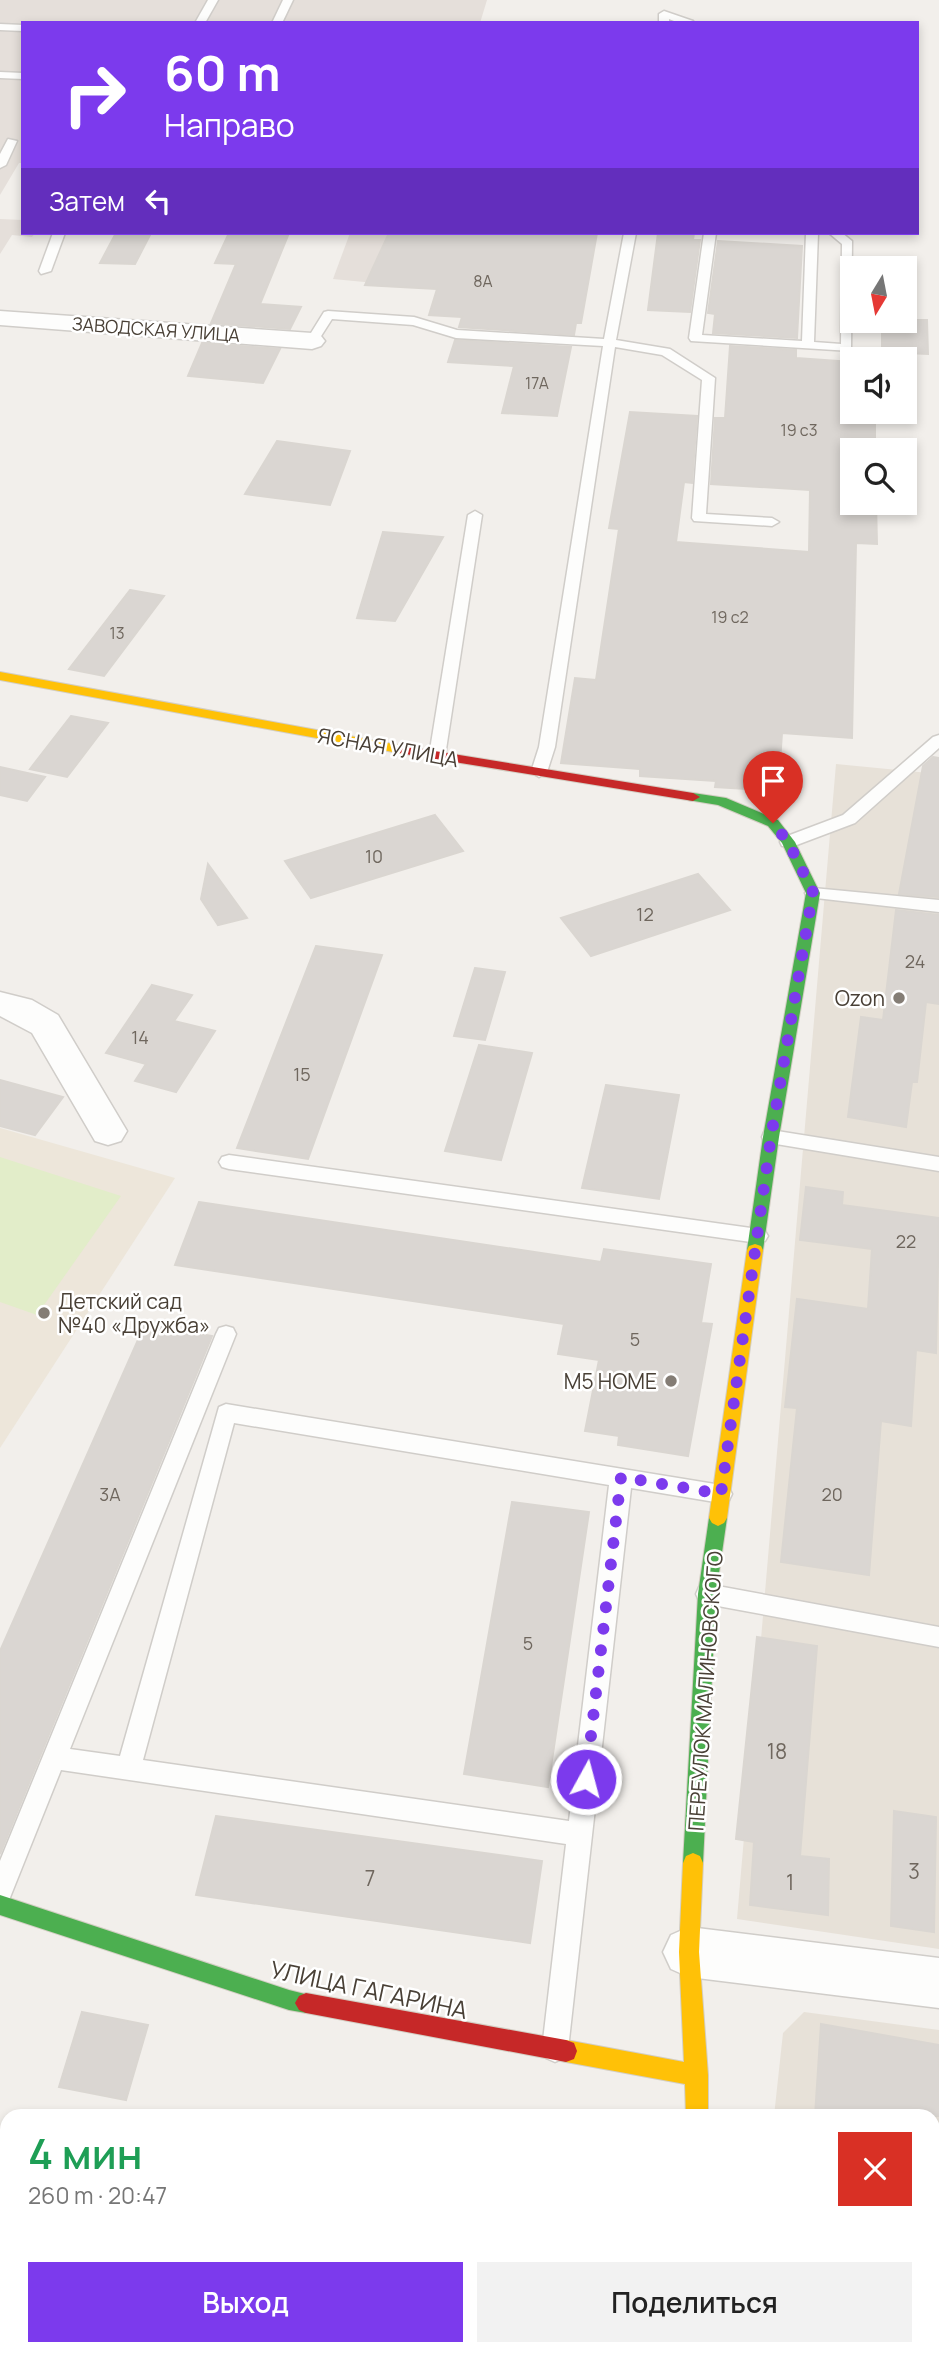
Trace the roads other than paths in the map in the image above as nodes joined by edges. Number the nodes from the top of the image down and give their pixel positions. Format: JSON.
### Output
{"nodes":[{"id":1,"x":213,"y":0,"type":"edge"},
{"id":2,"x":288,"y":0,"type":"edge"},
{"id":3,"x":667,"y":0,"type":"edge"},
{"id":4,"x":664,"y":19,"type":"edge"},
{"id":5,"x":201,"y":21,"type":"edge"},
{"id":6,"x":278,"y":21,"type":"edge"},
{"id":7,"x":0,"y":27,"type":"edge"},
{"id":8,"x":21,"y":28,"type":"edge"},
{"id":9,"x":0,"y":75,"type":"edge"},
{"id":10,"x":21,"y":76,"type":"edge"},
{"id":11,"x":12,"y":141,"type":"edge"},
{"id":12,"x":0,"y":165,"type":"edge"},
{"id":13,"x":58,"y":235,"type":"edge"},
{"id":14,"x":630,"y":235,"type":"edge"},
{"id":15,"x":710,"y":235,"type":"edge"},
{"id":16,"x":812,"y":235,"type":"edge"},
{"id":17,"x":838,"y":235,"type":"edge"},
{"id":18,"x":45,"y":271,"type":"dead end"},
{"id":19,"x":0,"y":318,"type":"edge"},
{"id":20,"x":312,"y":341,"type":"joint"},
{"id":21,"x":611,"y":343,"type":"junction"},
{"id":22,"x":808,"y":345,"type":"junction"},
{"id":23,"x":475,"y":516,"type":"dead end"},
{"id":24,"x":772,"y":522,"type":"dead end"},
{"id":25,"x":0,"y":676,"type":"edge"},
{"id":26,"x":939,"y":740,"type":"edge"},
{"id":27,"x":437,"y":756,"type":"junction"},
{"id":28,"x":539,"y":772,"type":"junction"},
{"id":29,"x":788,"y":842,"type":"junction"},
{"id":30,"x":813,"y":892,"type":"junction"},
{"id":31,"x":939,"y":906,"type":"edge"},
{"id":32,"x":0,"y":1004,"type":"edge"},
{"id":33,"x":108,"y":1132,"type":"dead end"},
{"id":34,"x":771,"y":1137,"type":"junction"},
{"id":35,"x":229,"y":1162,"type":"dead end"},
{"id":36,"x":939,"y":1164,"type":"edge"},
{"id":37,"x":758,"y":1236,"type":"junction"},
{"id":38,"x":226,"y":1334,"type":"dead end"},
{"id":39,"x":621,"y":1477,"type":"junction"},
{"id":40,"x":721,"y":1494,"type":"junction"},
{"id":41,"x":707,"y":1594,"type":"junction"},
{"id":42,"x":939,"y":1637,"type":"edge"},
{"id":43,"x":55,"y":1758,"type":"junction"},
{"id":44,"x":128,"y":1769,"type":"junction"},
{"id":45,"x":579,"y":1834,"type":"junction"},
{"id":46,"x":0,"y":1892,"type":"edge"},
{"id":47,"x":0,"y":1905,"type":"edge"},
{"id":48,"x":689,"y":1952,"type":"junction"},
{"id":49,"x":939,"y":1983,"type":"edge"},
{"id":50,"x":555,"y":2049,"type":"junction"},
{"id":51,"x":697,"y":2075,"type":"junction"},
{"id":52,"x":697,"y":2109,"type":"edge"}],
"edges":[{"from":1,"to":5,"type":"lane"},
{"from":2,"to":6,"type":"lane"},
{"from":3,"to":4,"type":"lane"},
{"from":7,"to":8,"type":"lane"},
{"from":9,"to":10,"type":"lane"},
{"from":11,"to":12,"type":"lane"},
{"from":13,"to":18,"type":"lane"},
{"from":14,"to":21,"type":"lane"},
{"from":15,"to":22,"type":"lane"},
{"from":16,"to":22,"type":"lane"},
{"from":17,"to":22,"type":"lane"},
{"from":19,"to":20,"type":"street","name":"ЗАВОДСКАЯ УЛИЦА"},
{"from":20,"to":21,"type":"lane"},
{"from":21,"to":24,"type":"lane"},
{"from":21,"to":28,"type":"lane"},
{"from":23,"to":27,"type":"lane"},
{"from":25,"to":27,"type":"street","name":"ЯСНАЯ УЛИЦА"},
{"from":26,"to":29,"type":"lane"},
{"from":27,"to":28,"type":"street","name":"ЯСНАЯ УЛИЦА"},
{"from":28,"to":29,"type":"street","name":"ЯСНАЯ УЛИЦА"},
{"from":29,"to":30,"type":"street"},
{"from":30,"to":31,"type":"lane"},
{"from":30,"to":34,"type":"street","name":"ПЕРЕУЛОК МАЛИНОВСКОГО"},
{"from":32,"to":33,"type":"street"},
{"from":34,"to":36,"type":"lane"},
{"from":34,"to":37,"type":"street","name":"ПЕРЕУЛОК МАЛИНОВСКОГО"},
{"from":35,"to":37,"type":"lane"},
{"from":37,"to":40,"type":"street","name":"ПЕРЕУЛОК МАЛИНОВСКОГО"},
{"from":38,"to":43,"type":"lane"},
{"from":39,"to":40,"type":"lane"},
{"from":39,"to":44,"type":"lane"},
{"from":39,"to":45,"type":"lane"},
{"from":40,"to":41,"type":"street","name":"ПЕРЕУЛОК МАЛИНОВСКОГО"},
{"from":41,"to":42,"type":"lane"},
{"from":41,"to":48,"type":"street","name":"ПЕРЕУЛОК МАЛИНОВСКОГО"},
{"from":43,"to":44,"type":"lane"},
{"from":43,"to":46,"type":"lane"},
{"from":44,"to":45,"type":"lane"},
{"from":45,"to":50,"type":"lane"},
{"from":47,"to":50,"type":"street","name":"УЛИЦА ГАГАРИНА"},
{"from":48,"to":49,"type":"street"},
{"from":48,"to":51,"type":"street","name":"ПЕРЕУЛОК МАЛИНОВСКОГО"},
{"from":50,"to":51,"type":"street","name":"УЛИЦА ГАГАРИНА"},
{"from":51,"to":52,"type":"street","name":"ПЕРЕУЛОК МАЛИНОВСКОГО"}]}
